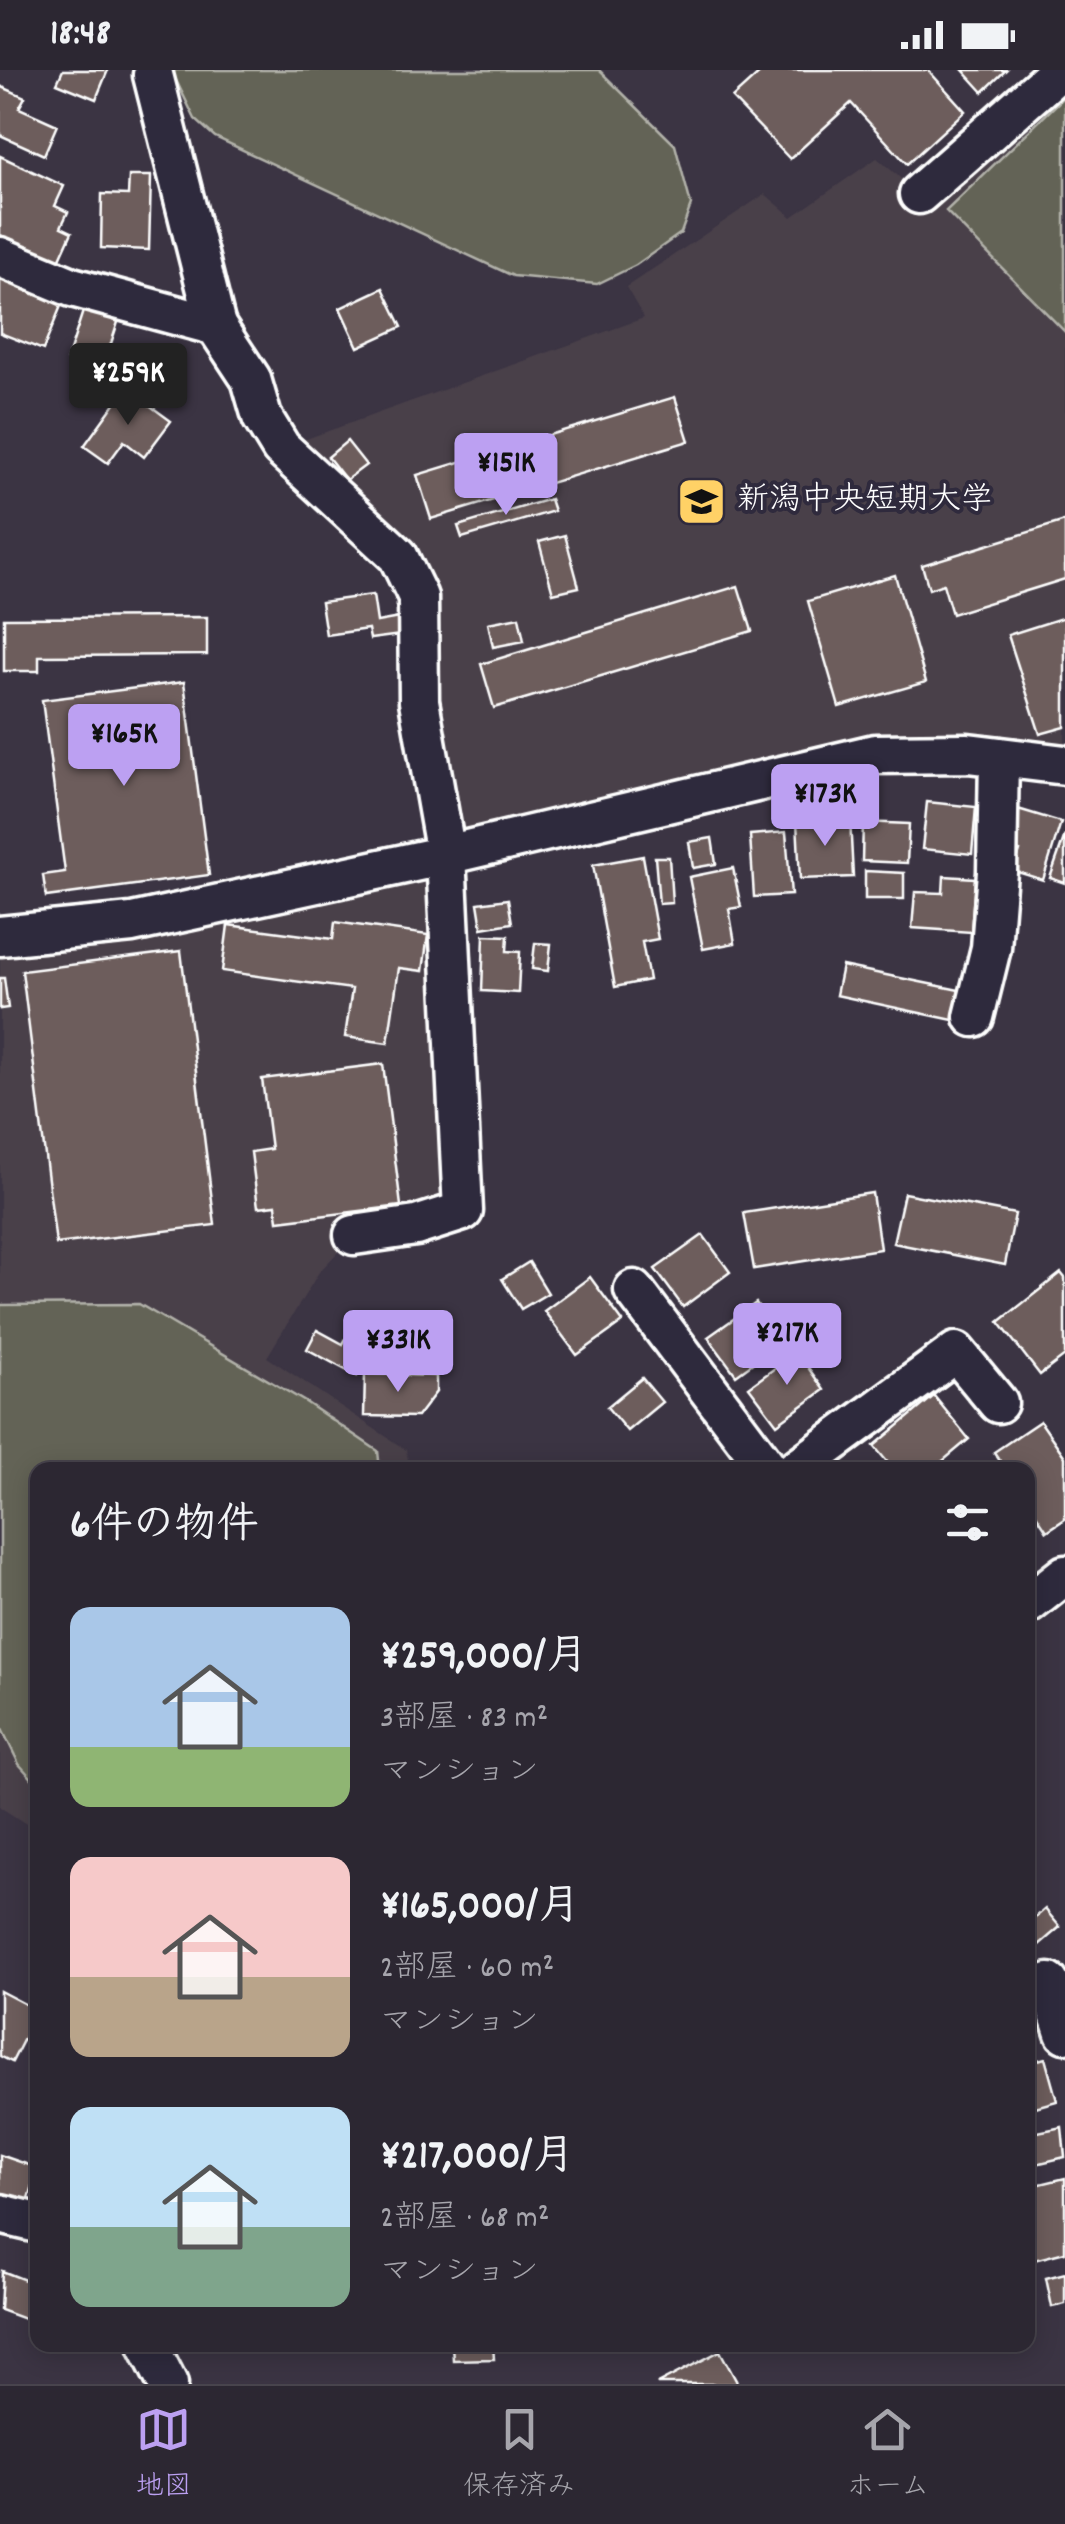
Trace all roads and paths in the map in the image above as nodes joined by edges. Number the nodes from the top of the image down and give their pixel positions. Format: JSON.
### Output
{"nodes":[{"id":1,"x":1060,"y":70,"type":"edge"},
{"id":2,"x":153,"y":75,"type":"dead end"},
{"id":3,"x":919,"y":194,"type":"dead end"},
{"id":4,"x":0,"y":257,"type":"edge"},
{"id":5,"x":216,"y":326,"type":"junction"},
{"id":6,"x":999,"y":756,"type":"junction"},
{"id":7,"x":1065,"y":764,"type":"edge"},
{"id":8,"x":446,"y":854,"type":"junction"},
{"id":9,"x":0,"y":936,"type":"edge"},
{"id":10,"x":974,"y":1017,"type":"dead end"},
{"id":11,"x":354,"y":1234,"type":"dead end"},
{"id":12,"x":634,"y":1290,"type":"dead end"},
{"id":13,"x":998,"y":1403,"type":"dead end"},
{"id":14,"x":763,"y":1462,"type":"edge"},
{"id":15,"x":806,"y":1462,"type":"edge"},
{"id":16,"x":1065,"y":1575,"type":"edge"},
{"id":17,"x":1035,"y":1599,"type":"edge"},
{"id":18,"x":1035,"y":1992,"type":"edge"},
{"id":19,"x":1065,"y":2033,"type":"edge"},
{"id":20,"x":0,"y":2214,"type":"edge"},
{"id":21,"x":30,"y":2221,"type":"edge"},
{"id":22,"x":152,"y":2352,"type":"edge"},
{"id":23,"x":168,"y":2384,"type":"edge"}],
"edges":[{"from":1,"to":3,"type":"street"},
{"from":2,"to":5,"type":"street"},
{"from":4,"to":5,"type":"street"},
{"from":5,"to":8,"type":"street"},
{"from":6,"to":7,"type":"street"},
{"from":6,"to":8,"type":"street"},
{"from":6,"to":10,"type":"street"},
{"from":8,"to":9,"type":"street"},
{"from":8,"to":11,"type":"street"},
{"from":12,"to":14,"type":"street"},
{"from":13,"to":15,"type":"street"},
{"from":16,"to":17,"type":"street"},
{"from":18,"to":19,"type":"street"},
{"from":20,"to":21,"type":"street"},
{"from":22,"to":23,"type":"street"}]}
